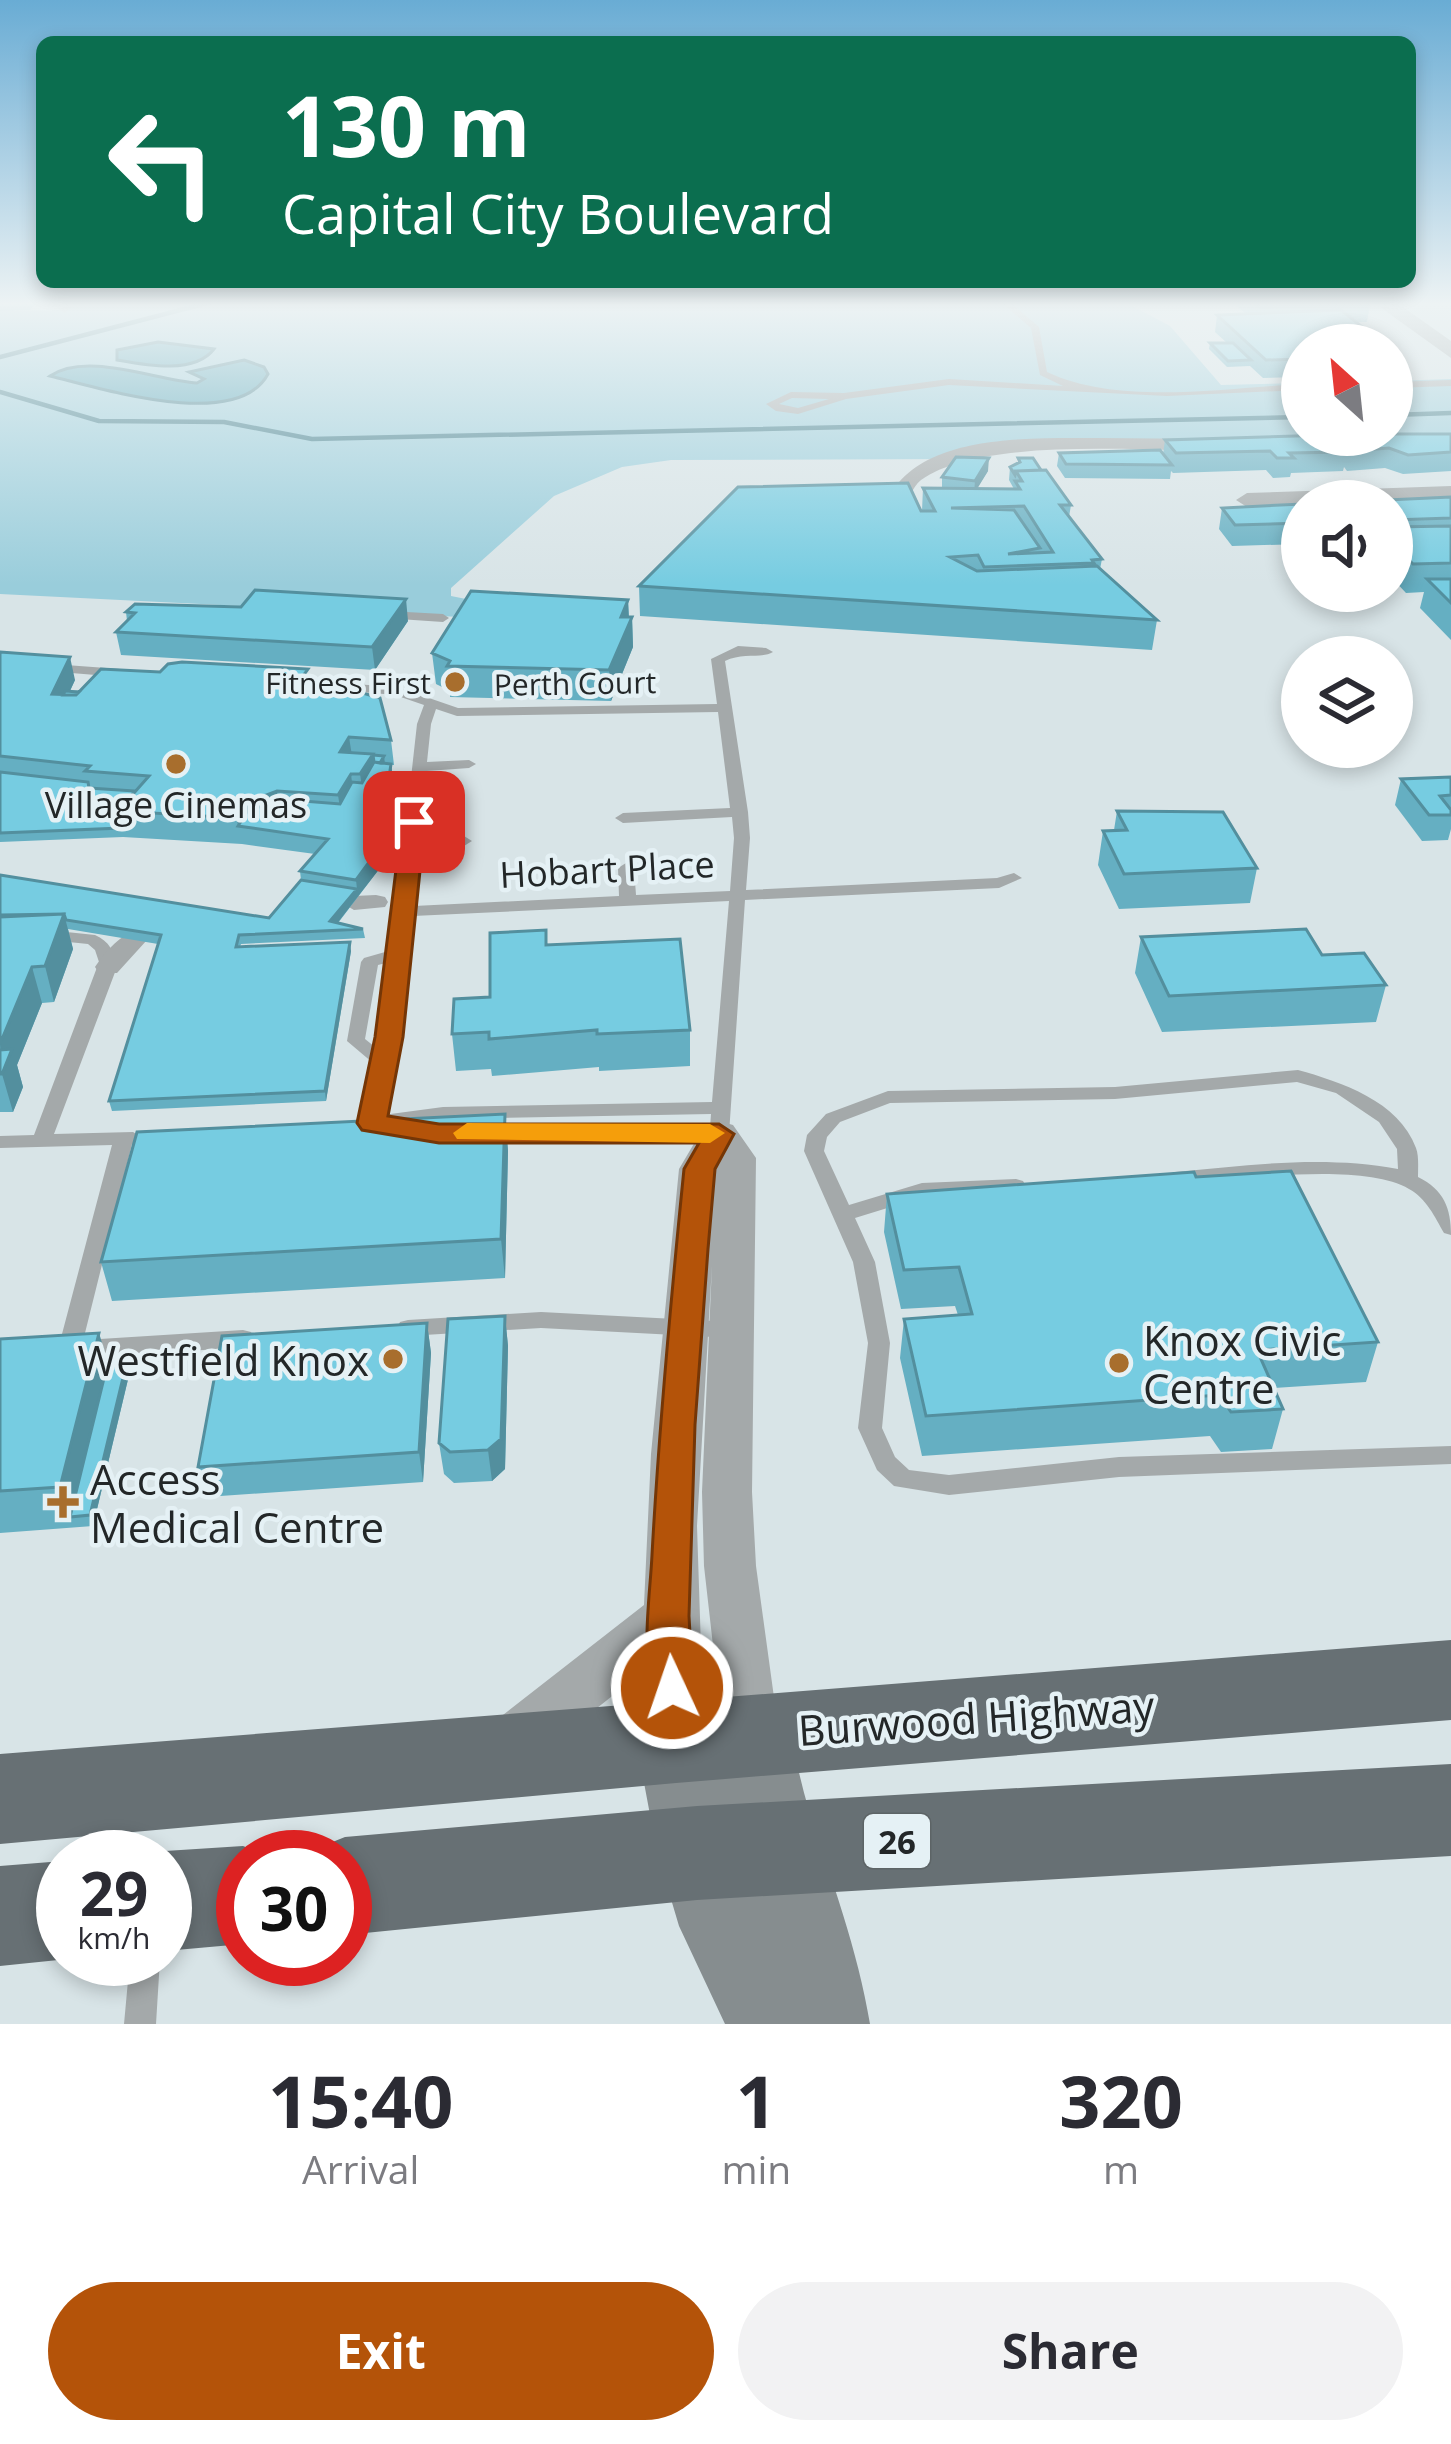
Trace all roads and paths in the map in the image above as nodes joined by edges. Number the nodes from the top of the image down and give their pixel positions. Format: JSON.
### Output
{"nodes":[{"id":1,"x":788,"y":396,"type":"edge"},
{"id":2,"x":843,"y":396,"type":"edge"},
{"id":3,"x":1242,"y":444,"type":"edge"},
{"id":4,"x":1451,"y":493,"type":"edge"},
{"id":5,"x":1246,"y":500,"type":"dead end"},
{"id":6,"x":895,"y":507,"type":"edge"},
{"id":7,"x":378,"y":614,"type":"edge"},
{"id":8,"x":443,"y":618,"type":"dead end"},
{"id":9,"x":766,"y":652,"type":"dead end"},
{"id":10,"x":35,"y":667,"type":"edge"},
{"id":11,"x":145,"y":674,"type":"edge"},
{"id":12,"x":307,"y":684,"type":"edge"},
{"id":13,"x":431,"y":704,"type":"junction"},
{"id":14,"x":721,"y":708,"type":"junction"},
{"id":15,"x":469,"y":764,"type":"dead end"},
{"id":16,"x":419,"y":767,"type":"junction"},
{"id":17,"x":740,"y":812,"type":"junction"},
{"id":18,"x":623,"y":818,"type":"dead end"},
{"id":19,"x":464,"y":842,"type":"dead end"},
{"id":20,"x":409,"y":845,"type":"junction"},
{"id":21,"x":626,"y":868,"type":"dead end"},
{"id":22,"x":1014,"y":878,"type":"dead end"},
{"id":23,"x":740,"y":895,"type":"junction"},
{"id":24,"x":628,"y":901,"type":"junction"},
{"id":25,"x":405,"y":911,"type":"junction"},
{"id":26,"x":0,"y":930,"type":"edge"},
{"id":27,"x":134,"y":940,"type":"edge"},
{"id":28,"x":400,"y":953,"type":"junction"},
{"id":29,"x":108,"y":968,"type":"junction"},
{"id":30,"x":384,"y":1063,"type":"junction"},
{"id":31,"x":719,"y":1121,"type":"junction"},
{"id":32,"x":160,"y":1136,"type":"edge"},
{"id":33,"x":124,"y":1138,"type":"junction"},
{"id":34,"x":42,"y":1140,"type":"junction"},
{"id":35,"x":0,"y":1142,"type":"edge"},
{"id":36,"x":1408,"y":1179,"type":"junction"},
{"id":37,"x":1149,"y":1181,"type":"edge"},
{"id":38,"x":1032,"y":1186,"type":"edge"},
{"id":39,"x":844,"y":1214,"type":"junction"},
{"id":40,"x":1451,"y":1228,"type":"edge"},
{"id":41,"x":710,"y":1328,"type":"junction"},
{"id":42,"x":374,"y":1330,"type":"edge"},
{"id":43,"x":256,"y":1337,"type":"edge"},
{"id":44,"x":1451,"y":1456,"type":"edge"},
{"id":45,"x":669,"y":1616,"type":"junction"},
{"id":46,"x":1451,"y":1680,"type":"edge"},
{"id":47,"x":713,"y":1737,"type":"junction"},
{"id":48,"x":487,"y":1760,"type":"junction"},
{"id":49,"x":0,"y":1799,"type":"edge"},
{"id":50,"x":1451,"y":1810,"type":"edge"},
{"id":51,"x":738,"y":1851,"type":"junction"},
{"id":52,"x":372,"y":1884,"type":"edge"},
{"id":53,"x":36,"y":1913,"type":"edge"},
{"id":54,"x":0,"y":1916,"type":"edge"},
{"id":55,"x":143,"y":1986,"type":"edge"},
{"id":56,"x":140,"y":2024,"type":"edge"},
{"id":57,"x":780,"y":2024,"type":"edge"},
{"id":58,"x":825,"y":2024,"type":"edge"}],
"edges":[{"from":1,"to":2,"type":"lane"},
{"from":3,"to":6,"type":"street"},
{"from":4,"to":5,"type":"street"},
{"from":7,"to":8,"type":"lane"},
{"from":9,"to":14,"type":"lane"},
{"from":10,"to":11,"type":"lane"},
{"from":12,"to":13,"type":"lane","name":"Perth Court"},
{"from":13,"to":14,"type":"lane","name":"Perth Court"},
{"from":13,"to":16,"type":"lane"},
{"from":14,"to":17,"type":"lane"},
{"from":15,"to":16,"type":"lane"},
{"from":16,"to":20,"type":"lane"},
{"from":17,"to":18,"type":"lane"},
{"from":17,"to":23,"type":"lane"},
{"from":19,"to":20,"type":"lane"},
{"from":20,"to":25,"type":"lane"},
{"from":21,"to":24,"type":"lane"},
{"from":22,"to":23,"type":"lane","name":"Hobart Place"},
{"from":23,"to":24,"type":"lane","name":"Hobart Place"},
{"from":23,"to":31,"type":"lane"},
{"from":24,"to":25,"type":"lane","name":"Hobart Place"},
{"from":25,"to":28,"type":"lane"},
{"from":26,"to":29,"type":"lane"},
{"from":27,"to":29,"type":"street"},
{"from":28,"to":30,"type":"lane"},
{"from":28,"to":30,"type":"lane"},
{"from":29,"to":34,"type":"lane"},
{"from":30,"to":31,"type":"lane"},
{"from":31,"to":41,"type":"street"},
{"from":32,"to":33,"type":"lane"},
{"from":33,"to":34,"type":"lane"},
{"from":33,"to":43,"type":"lane"},
{"from":34,"to":35,"type":"lane"},
{"from":36,"to":37,"type":"lane"},
{"from":36,"to":39,"type":"lane"},
{"from":36,"to":40,"type":"lane"},
{"from":38,"to":39,"type":"lane"},
{"from":39,"to":44,"type":"lane"},
{"from":41,"to":42,"type":"lane"},
{"from":41,"to":45,"type":"street"},
{"from":41,"to":47,"type":"street"},
{"from":45,"to":47,"type":"street"},
{"from":45,"to":48,"type":"street"},
{"from":46,"to":47,"type":"highway","name":"Burwood Highway"},
{"from":47,"to":48,"type":"highway","name":"Burwood Highway"},
{"from":47,"to":51,"type":"main road"},
{"from":48,"to":49,"type":"highway","name":"Burwood Highway"},
{"from":50,"to":51,"type":"highway","number":"26"},
{"from":51,"to":52,"type":"highway","number":"26"},
{"from":51,"to":57,"type":"main road"},
{"from":51,"to":58,"type":"main road"},
{"from":53,"to":54,"type":"highway"},
{"from":55,"to":56,"type":"lane"}]}
